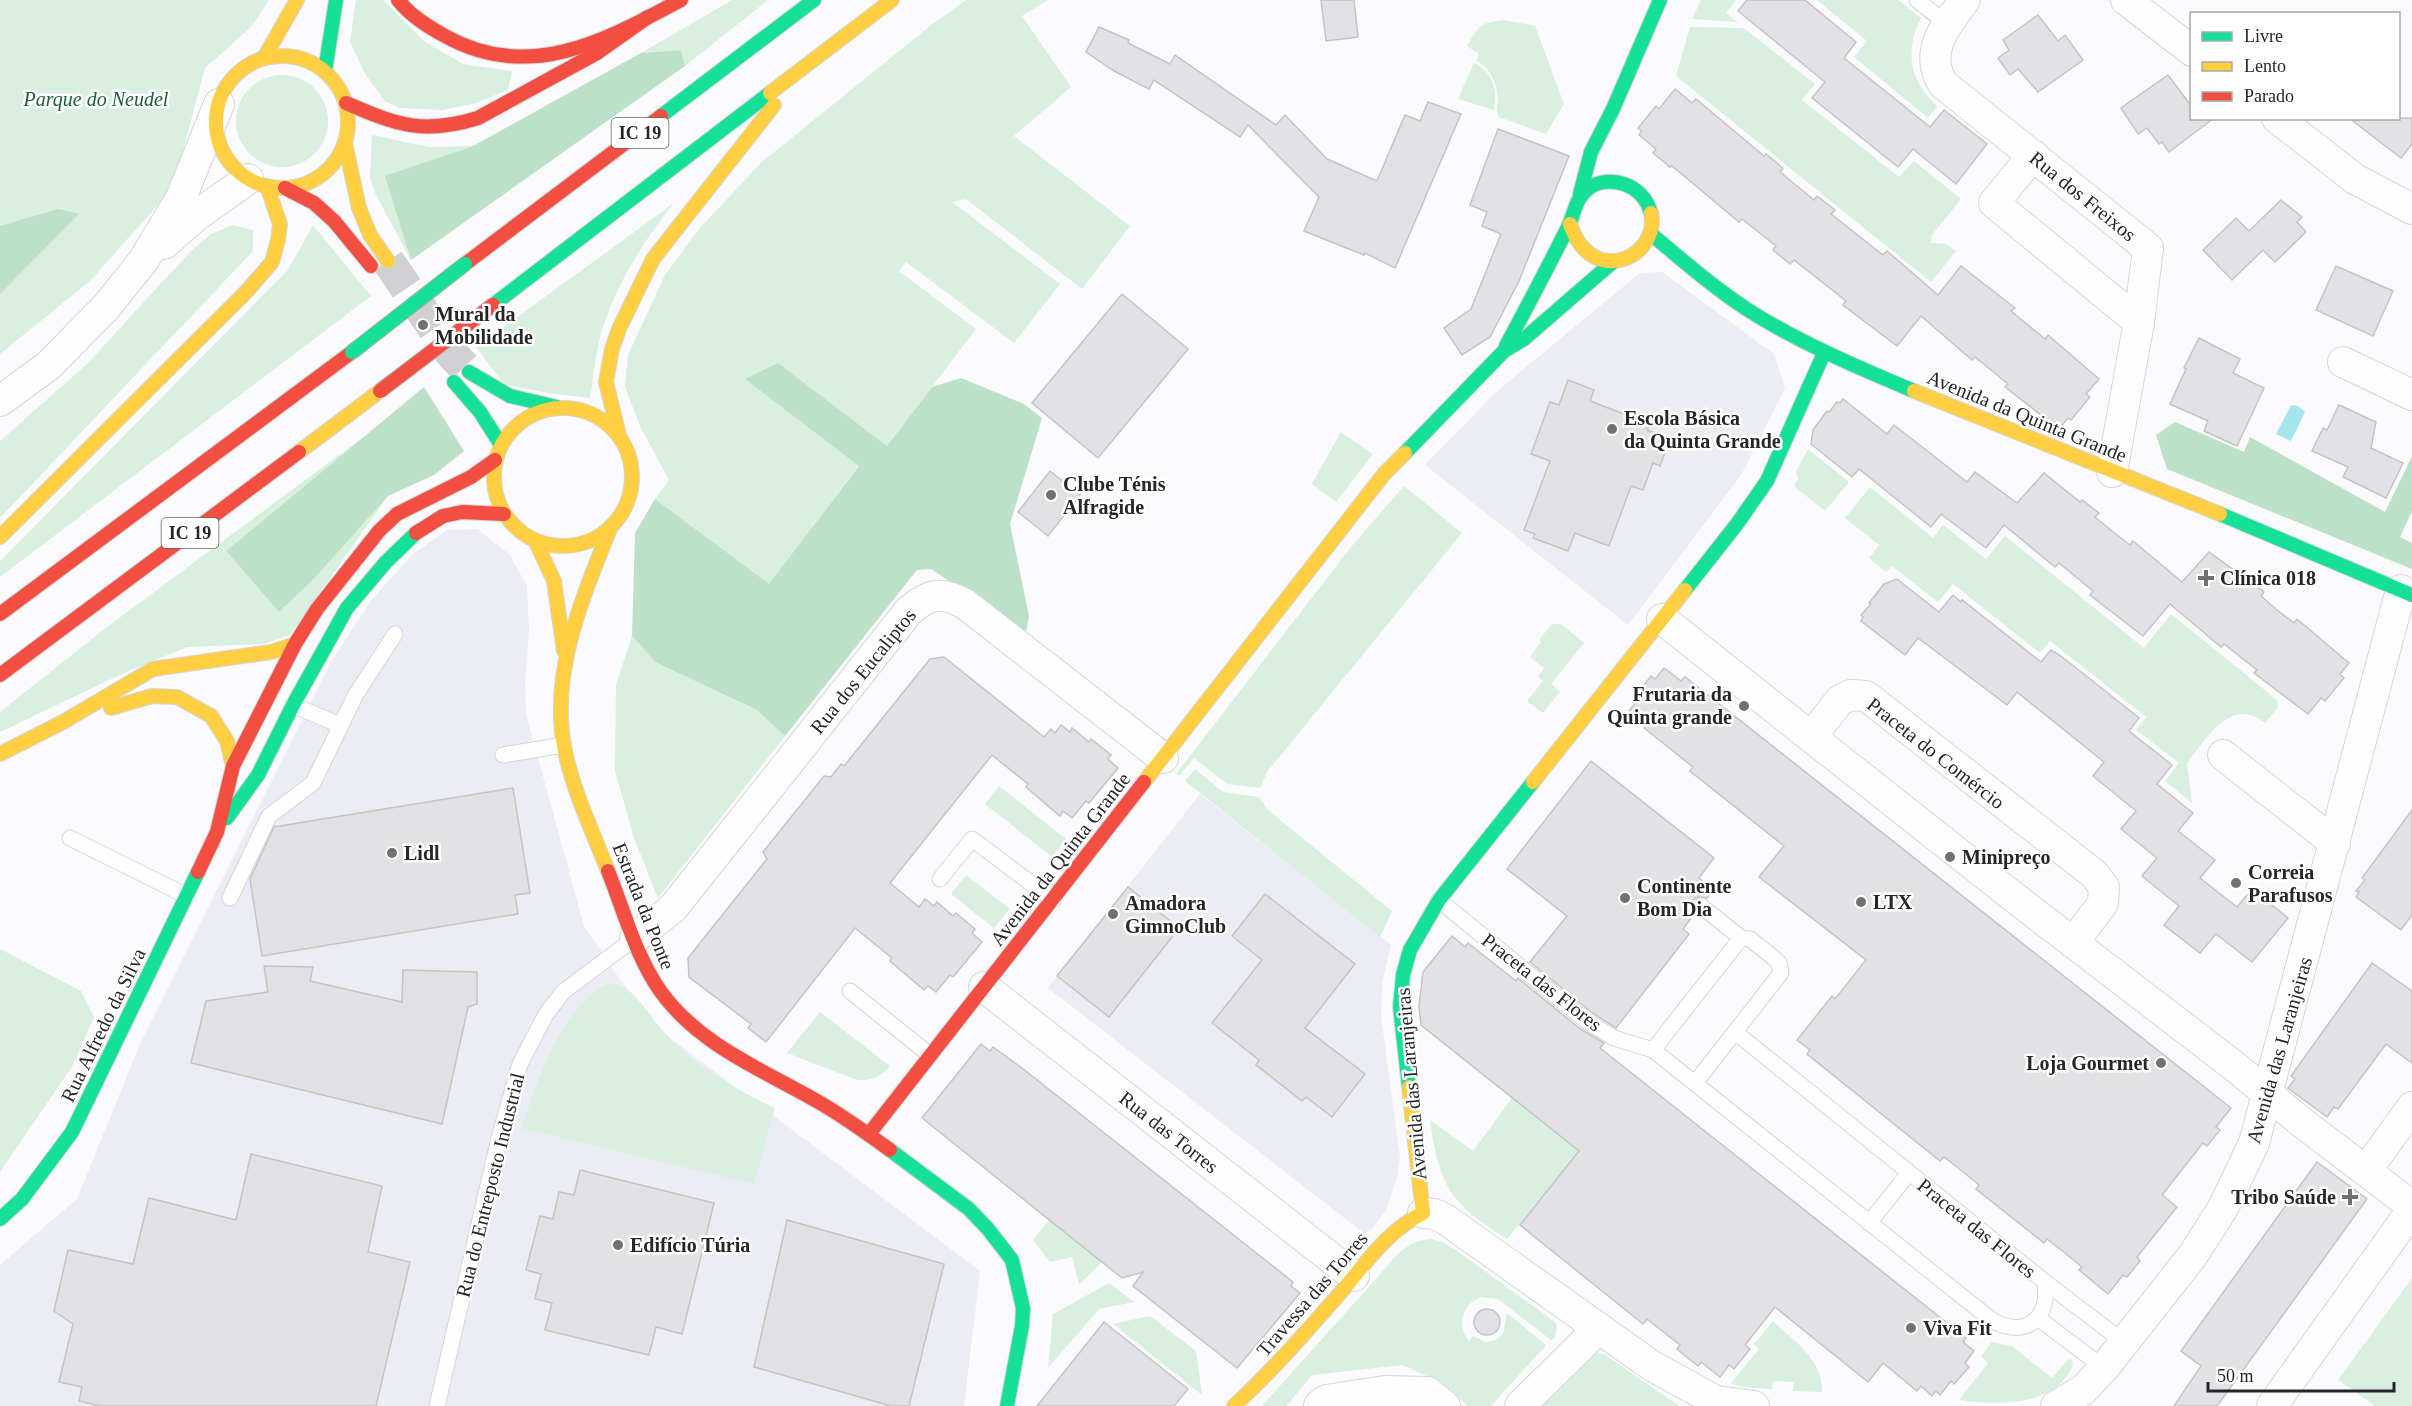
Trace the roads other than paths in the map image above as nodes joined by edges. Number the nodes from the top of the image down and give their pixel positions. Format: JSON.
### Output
{"nodes":[{"id":1,"x":297,"y":0,"type":"edge"},
{"id":2,"x":336,"y":0,"type":"edge"},
{"id":3,"x":398,"y":0,"type":"edge"},
{"id":4,"x":681,"y":0,"type":"edge"},
{"id":5,"x":814,"y":0,"type":"edge"},
{"id":6,"x":892,"y":0,"type":"edge"},
{"id":7,"x":1660,"y":0,"type":"edge"},
{"id":8,"x":1917,"y":0,"type":"edge"},
{"id":9,"x":1965,"y":0,"type":"edge"},
{"id":10,"x":2126,"y":0,"type":"edge"},
{"id":11,"x":648,"y":17,"type":"junction"},
{"id":12,"x":1947,"y":24,"type":"junction"},
{"id":13,"x":2190,"y":49,"type":"edge"},
{"id":14,"x":264,"y":58,"type":"junction"},
{"id":15,"x":804,"y":67,"type":"junction"},
{"id":16,"x":325,"y":71,"type":"junction"},
{"id":17,"x":346,"y":103,"type":"junction"},
{"id":18,"x":219,"y":104,"type":"junction"},
{"id":19,"x":1613,"y":109,"type":"junction"},
{"id":20,"x":2280,"y":120,"type":"edge"},
{"id":21,"x":1615,"y":141,"type":"dead end"},
{"id":22,"x":345,"y":143,"type":"junction"},
{"id":23,"x":2033,"y":155,"type":"junction"},
{"id":24,"x":258,"y":183,"type":"junction"},
{"id":25,"x":285,"y":188,"type":"junction"},
{"id":26,"x":1580,"y":194,"type":"junction"},
{"id":27,"x":2412,"y":209,"type":"edge"},
{"id":28,"x":1570,"y":224,"type":"junction"},
{"id":29,"x":1650,"y":233,"type":"junction"},
{"id":30,"x":143,"y":261,"type":"junction"},
{"id":31,"x":388,"y":261,"type":"tunnel mouth"},
{"id":32,"x":1614,"y":261,"type":"junction"},
{"id":33,"x":375,"y":271,"type":"tunnel mouth"},
{"id":34,"x":2139,"y":322,"type":"junction"},
{"id":35,"x":1504,"y":351,"type":"junction"},
{"id":36,"x":1824,"y":353,"type":"junction"},
{"id":37,"x":2343,"y":362,"type":"dead end"},
{"id":38,"x":470,"y":372,"type":"tunnel mouth"},
{"id":39,"x":454,"y":382,"type":"dead end"},
{"id":40,"x":2412,"y":395,"type":"edge"},
{"id":41,"x":0,"y":401,"type":"edge"},
{"id":42,"x":557,"y":407,"type":"junction"},
{"id":43,"x":619,"y":435,"type":"junction"},
{"id":44,"x":501,"y":445,"type":"junction"},
{"id":45,"x":495,"y":460,"type":"junction"},
{"id":46,"x":2112,"y":472,"type":"junction"},
{"id":47,"x":504,"y":514,"type":"junction"},
{"id":48,"x":611,"y":526,"type":"junction"},
{"id":49,"x":0,"y":537,"type":"edge"},
{"id":50,"x":535,"y":540,"type":"junction"},
{"id":51,"x":2407,"y":593,"type":"edge"},
{"id":52,"x":347,"y":608,"type":"junction"},
{"id":53,"x":0,"y":614,"type":"edge"},
{"id":54,"x":1662,"y":619,"type":"junction"},
{"id":55,"x":395,"y":634,"type":"dead end"},
{"id":56,"x":295,"y":644,"type":"junction"},
{"id":57,"x":565,"y":657,"type":"junction"},
{"id":58,"x":0,"y":675,"type":"edge"},
{"id":59,"x":293,"y":705,"type":"junction"},
{"id":60,"x":63,"y":722,"type":"junction"},
{"id":61,"x":340,"y":725,"type":"junction"},
{"id":62,"x":1811,"y":737,"type":"junction"},
{"id":63,"x":564,"y":745,"type":"junction"},
{"id":64,"x":0,"y":754,"type":"edge"},
{"id":65,"x":503,"y":755,"type":"dead end"},
{"id":66,"x":2223,"y":755,"type":"dead end"},
{"id":67,"x":1163,"y":758,"type":"junction"},
{"id":68,"x":233,"y":766,"type":"junction"},
{"id":69,"x":217,"y":832,"type":"junction"},
{"id":70,"x":70,"y":838,"type":"dead end"},
{"id":71,"x":2335,"y":843,"type":"junction"},
{"id":72,"x":940,"y":879,"type":"dead end"},
{"id":73,"x":187,"y":896,"type":"junction"},
{"id":74,"x":230,"y":898,"type":"dead end"},
{"id":75,"x":1053,"y":900,"type":"junction"},
{"id":76,"x":1439,"y":900,"type":"junction"},
{"id":77,"x":1701,"y":906,"type":"dead end"},
{"id":78,"x":635,"y":938,"type":"junction"},
{"id":79,"x":1741,"y":938,"type":"junction"},
{"id":80,"x":2073,"y":943,"type":"junction"},
{"id":81,"x":984,"y":987,"type":"junction"},
{"id":82,"x":850,"y":991,"type":"dead end"},
{"id":83,"x":1735,"y":1032,"type":"junction"},
{"id":84,"x":1653,"y":1050,"type":"junction"},
{"id":85,"x":930,"y":1055,"type":"junction"},
{"id":86,"x":1695,"y":1083,"type":"junction"},
{"id":87,"x":2269,"y":1095,"type":"junction"},
{"id":88,"x":2412,"y":1107,"type":"edge"},
{"id":89,"x":869,"y":1134,"type":"junction"},
{"id":90,"x":2366,"y":1171,"type":"junction"},
{"id":91,"x":1909,"y":1173,"type":"junction"},
{"id":92,"x":2412,"y":1208,"type":"edge"},
{"id":93,"x":1423,"y":1213,"type":"junction"},
{"id":94,"x":0,"y":1219,"type":"edge"},
{"id":95,"x":1869,"y":1223,"type":"junction"},
{"id":96,"x":1354,"y":1276,"type":"junction"},
{"id":97,"x":2045,"y":1282,"type":"junction"},
{"id":98,"x":2038,"y":1318,"type":"junction"},
{"id":99,"x":1599,"y":1328,"type":"junction"},
{"id":100,"x":2125,"y":1343,"type":"junction"},
{"id":101,"x":2104,"y":1368,"type":"junction"},
{"id":102,"x":437,"y":1406,"type":"edge"},
{"id":103,"x":1007,"y":1406,"type":"edge"},
{"id":104,"x":1234,"y":1406,"type":"edge"},
{"id":105,"x":1319,"y":1406,"type":"edge"},
{"id":106,"x":1445,"y":1406,"type":"edge"},
{"id":107,"x":1520,"y":1406,"type":"edge"},
{"id":108,"x":1754,"y":1406,"type":"edge"},
{"id":109,"x":2056,"y":1406,"type":"edge"},
{"id":110,"x":2272,"y":1406,"type":"edge"}],
"edges":[{"from":1,"to":14,"type":"main road"},
{"from":2,"to":16,"type":"main road"},
{"from":3,"to":11,"type":"main road"},
{"from":4,"to":11,"type":"main road"},
{"from":5,"to":53,"type":"main road","number":"IC 19","bridge":true},
{"from":6,"to":15,"type":"main road","number":"IC 19"},
{"from":7,"to":19,"type":"main road","name":"Avenida da Quinta Grande"},
{"from":8,"to":12,"type":"lane"},
{"from":9,"to":12,"type":"street","name":"Rua dos Freixos"},
{"from":10,"to":13,"type":"street"},
{"from":11,"to":17,"type":"main road"},
{"from":12,"to":23,"type":"street","name":"Rua dos Freixos"},
{"from":14,"to":16,"type":"main road"},
{"from":14,"to":18,"type":"main road"},
{"from":15,"to":43,"type":"main road"},
{"from":15,"to":58,"type":"main road","number":"IC 19","bridge":true},
{"from":16,"to":17,"type":"main road"},
{"from":17,"to":22,"type":"main road"},
{"from":18,"to":24,"type":"main road"},
{"from":18,"to":30,"type":"street"},
{"from":19,"to":21,"type":"main road"},
{"from":19,"to":26,"type":"main road","name":"Avenida da Quinta Grande"},
{"from":20,"to":27,"type":"street"},
{"from":22,"to":25,"type":"main road"},
{"from":22,"to":31,"type":"main road"},
{"from":23,"to":34,"type":"street","name":"Rua dos Freixos"},
{"from":23,"to":34,"type":"street"},
{"from":24,"to":25,"type":"main road"},
{"from":24,"to":30,"type":"street"},
{"from":24,"to":49,"type":"main road"},
{"from":25,"to":33,"type":"main road"},
{"from":26,"to":28,"type":"main road","name":"Avenida da Quinta Grande"},
{"from":26,"to":29,"type":"main road"},
{"from":28,"to":32,"type":"main road"},
{"from":28,"to":35,"type":"main road","name":"Avenida da Quinta Grande"},
{"from":29,"to":32,"type":"main road","name":"Avenida da Quinta Grande"},
{"from":29,"to":36,"type":"main road","name":"Avenida da Quinta Grande"},
{"from":30,"to":41,"type":"street"},
{"from":32,"to":35,"type":"main road","name":"Avenida da Quinta Grande"},
{"from":34,"to":46,"type":"street","name":"Rua dos Freixos"},
{"from":35,"to":67,"type":"main road","name":"Avenida da Quinta Grande"},
{"from":36,"to":46,"type":"main road","name":"Avenida da Quinta Grande"},
{"from":36,"to":54,"type":"main road","name":"Avenida das Laranjeiras"},
{"from":37,"to":40,"type":"street"},
{"from":38,"to":42,"type":"main road"},
{"from":39,"to":44,"type":"main road"},
{"from":42,"to":43,"type":"main road"},
{"from":42,"to":44,"type":"main road"},
{"from":43,"to":48,"type":"main road"},
{"from":44,"to":45,"type":"main road"},
{"from":45,"to":47,"type":"main road"},
{"from":45,"to":56,"type":"main road","name":"Rua Alfredo da Silva"},
{"from":46,"to":51,"type":"main road","name":"Avenida da Quinta Grande"},
{"from":47,"to":50,"type":"main road"},
{"from":47,"to":52,"type":"main road","name":"Rua Alfredo da Silva"},
{"from":48,"to":50,"type":"main road"},
{"from":48,"to":57,"type":"main road","name":"Estrada da Ponte"},
{"from":50,"to":57,"type":"main road","name":"Estrada da Ponte"},
{"from":51,"to":71,"type":"street","name":"Avenida das Laranjeiras"},
{"from":52,"to":56,"type":"main road","name":"Rua Alfredo da Silva"},
{"from":52,"to":59,"type":"main road","name":"Rua Alfredo da Silva"},
{"from":54,"to":62,"type":"street"},
{"from":54,"to":76,"type":"main road","name":"Avenida das Laranjeiras"},
{"from":55,"to":61,"type":"lane"},
{"from":56,"to":60,"type":"main road"},
{"from":56,"to":68,"type":"main road","name":"Rua Alfredo da Silva"},
{"from":57,"to":63,"type":"main road","name":"Estrada da Ponte"},
{"from":59,"to":61,"type":"lane"},
{"from":59,"to":69,"type":"main road","name":"Rua Alfredo da Silva"},
{"from":60,"to":64,"type":"main road"},
{"from":60,"to":68,"type":"main road"},
{"from":61,"to":74,"type":"lane"},
{"from":62,"to":80,"type":"street"},
{"from":62,"to":80,"type":"street","name":"Praceta do Comércio"},
{"from":63,"to":65,"type":"lane"},
{"from":63,"to":78,"type":"main road","name":"Estrada da Ponte"},
{"from":66,"to":71,"type":"street"},
{"from":67,"to":75,"type":"main road","name":"Avenida da Quinta Grande"},
{"from":67,"to":78,"type":"street","name":"Rua dos Eucaliptos"},
{"from":68,"to":69,"type":"main road","name":"Rua Alfredo da Silva"},
{"from":69,"to":73,"type":"main road","name":"Rua Alfredo da Silva"},
{"from":70,"to":73,"type":"lane"},
{"from":71,"to":87,"type":"street","name":"Avenida das Laranjeiras"},
{"from":72,"to":75,"type":"lane"},
{"from":73,"to":94,"type":"main road","name":"Rua Alfredo da Silva"},
{"from":75,"to":81,"type":"main road","name":"Avenida da Quinta Grande"},
{"from":76,"to":84,"type":"lane","name":"Praceta das Flores"},
{"from":76,"to":93,"type":"main road","name":"Avenida das Laranjeiras"},
{"from":77,"to":79,"type":"lane"},
{"from":78,"to":89,"type":"main road","name":"Estrada da Ponte"},
{"from":78,"to":102,"type":"lane","name":"Rua do Entreposto Industrial"},
{"from":79,"to":83,"type":"lane"},
{"from":79,"to":84,"type":"lane"},
{"from":80,"to":87,"type":"street"},
{"from":81,"to":85,"type":"main road","name":"Avenida da Quinta Grande"},
{"from":81,"to":96,"type":"street","name":"Rua das Torres"},
{"from":82,"to":85,"type":"lane"},
{"from":83,"to":86,"type":"lane"},
{"from":83,"to":91,"type":"lane","name":"Praceta das Flores"},
{"from":84,"to":86,"type":"lane","name":"Praceta das Flores"},
{"from":85,"to":89,"type":"main road","name":"Avenida da Quinta Grande"},
{"from":86,"to":95,"type":"lane","name":"Praceta das Flores"},
{"from":87,"to":90,"type":"street"},
{"from":87,"to":100,"type":"street","name":"Avenida das Laranjeiras"},
{"from":88,"to":90,"type":"street"},
{"from":89,"to":103,"type":"main road"},
{"from":90,"to":92,"type":"street"},
{"from":91,"to":95,"type":"lane","name":"Praceta das Flores"},
{"from":91,"to":97,"type":"lane","name":"Praceta das Flores"},
{"from":92,"to":110,"type":"street"},
{"from":93,"to":96,"type":"main road","name":"Travessa das Torres"},
{"from":93,"to":99,"type":"street"},
{"from":95,"to":98,"type":"lane","name":"Praceta das Flores"},
{"from":96,"to":104,"type":"main road","name":"Travessa das Torres"},
{"from":97,"to":98,"type":"lane","name":"Praceta das Flores"},
{"from":97,"to":100,"type":"lane","name":"Praceta das Flores"},
{"from":98,"to":101,"type":"lane"},
{"from":99,"to":107,"type":"street"},
{"from":99,"to":108,"type":"street"},
{"from":100,"to":101,"type":"street","name":"Avenida das Laranjeiras"},
{"from":101,"to":109,"type":"street","name":"Avenida das Laranjeiras"},
{"from":105,"to":106,"type":"street"}]}
